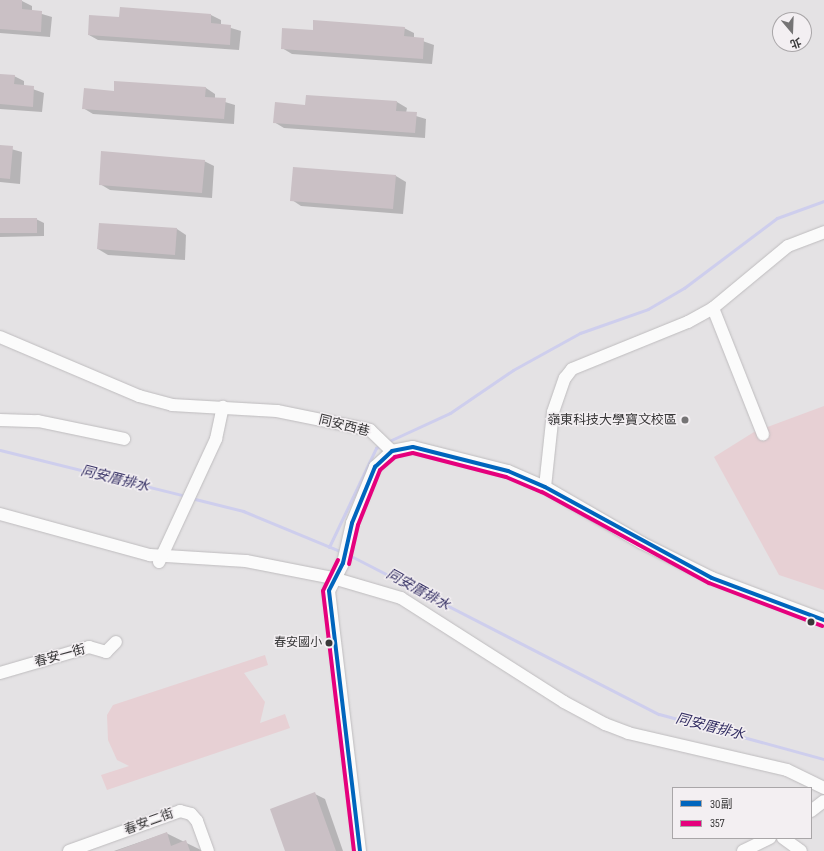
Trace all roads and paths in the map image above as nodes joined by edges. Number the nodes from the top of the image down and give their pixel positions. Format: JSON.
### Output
{"nodes":[{"id":1,"x":824,"y":232,"type":"edge"},
{"id":2,"x":713,"y":308,"type":"junction"},
{"id":3,"x":0,"y":337,"type":"edge"},
{"id":4,"x":223,"y":407,"type":"junction"},
{"id":5,"x":0,"y":420,"type":"edge"},
{"id":6,"x":763,"y":434,"type":"dead end"},
{"id":7,"x":124,"y":439,"type":"dead end"},
{"id":8,"x":392,"y":451,"type":"junction"},
{"id":9,"x":545,"y":487,"type":"junction"},
{"id":10,"x":0,"y":514,"type":"edge"},
{"id":11,"x":161,"y":560,"type":"junction"},
{"id":12,"x":333,"y":578,"type":"junction"},
{"id":13,"x":824,"y":620,"type":"edge"},
{"id":14,"x":116,"y":642,"type":"dead end"},
{"id":15,"x":0,"y":673,"type":"edge"},
{"id":16,"x":824,"y":788,"type":"edge"},
{"id":17,"x":824,"y":801,"type":"edge"},
{"id":18,"x":812,"y":809,"type":"edge"},
{"id":19,"x":768,"y":839,"type":"edge"},
{"id":20,"x":783,"y":839,"type":"edge"},
{"id":21,"x":69,"y":851,"type":"edge"},
{"id":22,"x":208,"y":851,"type":"edge"},
{"id":23,"x":360,"y":851,"type":"edge"},
{"id":24,"x":743,"y":851,"type":"edge"},
{"id":25,"x":801,"y":851,"type":"edge"}],
"edges":[{"from":1,"to":2,"type":"street"},
{"from":2,"to":6,"type":"street"},
{"from":2,"to":9,"type":"street"},
{"from":3,"to":4,"type":"street","name":"同安西巷"},
{"from":4,"to":8,"type":"street","name":"同安西巷"},
{"from":4,"to":11,"type":"street"},
{"from":5,"to":7,"type":"street"},
{"from":8,"to":9,"type":"street"},
{"from":8,"to":12,"type":"street"},
{"from":9,"to":13,"type":"street"},
{"from":10,"to":11,"type":"street"},
{"from":11,"to":12,"type":"street"},
{"from":12,"to":16,"type":"street"},
{"from":12,"to":23,"type":"street"},
{"from":14,"to":15,"type":"street","name":"春安一街"},
{"from":17,"to":18,"type":"street"},
{"from":19,"to":24,"type":"street"},
{"from":20,"to":25,"type":"street"},
{"from":21,"to":22,"type":"street","name":"春安二街"}]}
